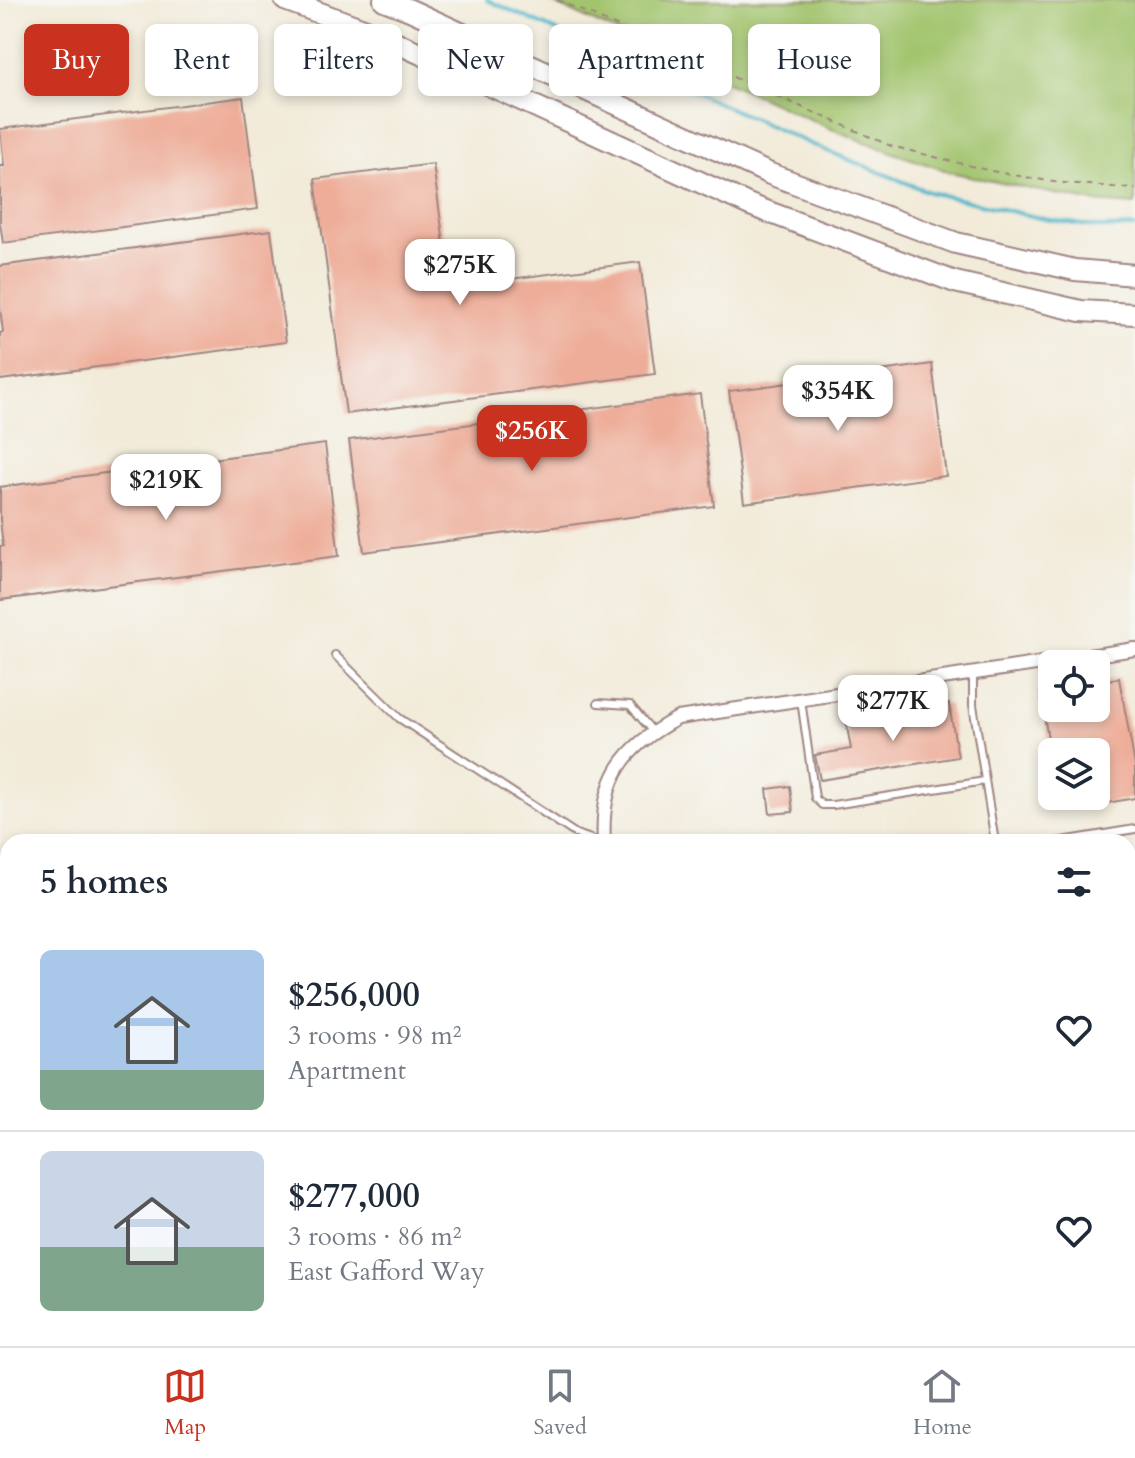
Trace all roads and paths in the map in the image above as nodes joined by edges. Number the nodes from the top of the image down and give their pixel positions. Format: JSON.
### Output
{"nodes":[{"id":1,"x":285,"y":0,"type":"edge"},
{"id":2,"x":384,"y":0,"type":"edge"},
{"id":3,"x":557,"y":0,"type":"edge"},
{"id":4,"x":1135,"y":189,"type":"edge"},
{"id":5,"x":1135,"y":275,"type":"edge"},
{"id":6,"x":1135,"y":314,"type":"edge"},
{"id":7,"x":1135,"y":649,"type":"edge"},
{"id":8,"x":335,"y":655,"type":"dead end"},
{"id":9,"x":973,"y":674,"type":"junction"},
{"id":10,"x":801,"y":700,"type":"junction"},
{"id":11,"x":598,"y":703,"type":"dead end"},
{"id":12,"x":653,"y":732,"type":"junction"},
{"id":13,"x":985,"y":781,"type":"junction"},
{"id":14,"x":1135,"y":829,"type":"edge"},
{"id":15,"x":576,"y":834,"type":"edge"},
{"id":16,"x":602,"y":834,"type":"edge"},
{"id":17,"x":994,"y":834,"type":"edge"},
{"id":18,"x":1105,"y":834,"type":"edge"}],
"edges":[{"from":1,"to":6,"type":"main road"},
{"from":2,"to":5,"type":"main road"},
{"from":3,"to":4,"type":"path"},
{"from":7,"to":9,"type":"street"},
{"from":8,"to":15,"type":"lane"},
{"from":9,"to":10,"type":"street"},
{"from":9,"to":13,"type":"lane"},
{"from":10,"to":12,"type":"street"},
{"from":10,"to":13,"type":"lane"},
{"from":11,"to":12,"type":"lane"},
{"from":12,"to":16,"type":"street"},
{"from":13,"to":17,"type":"lane"},
{"from":14,"to":18,"type":"lane"}]}
